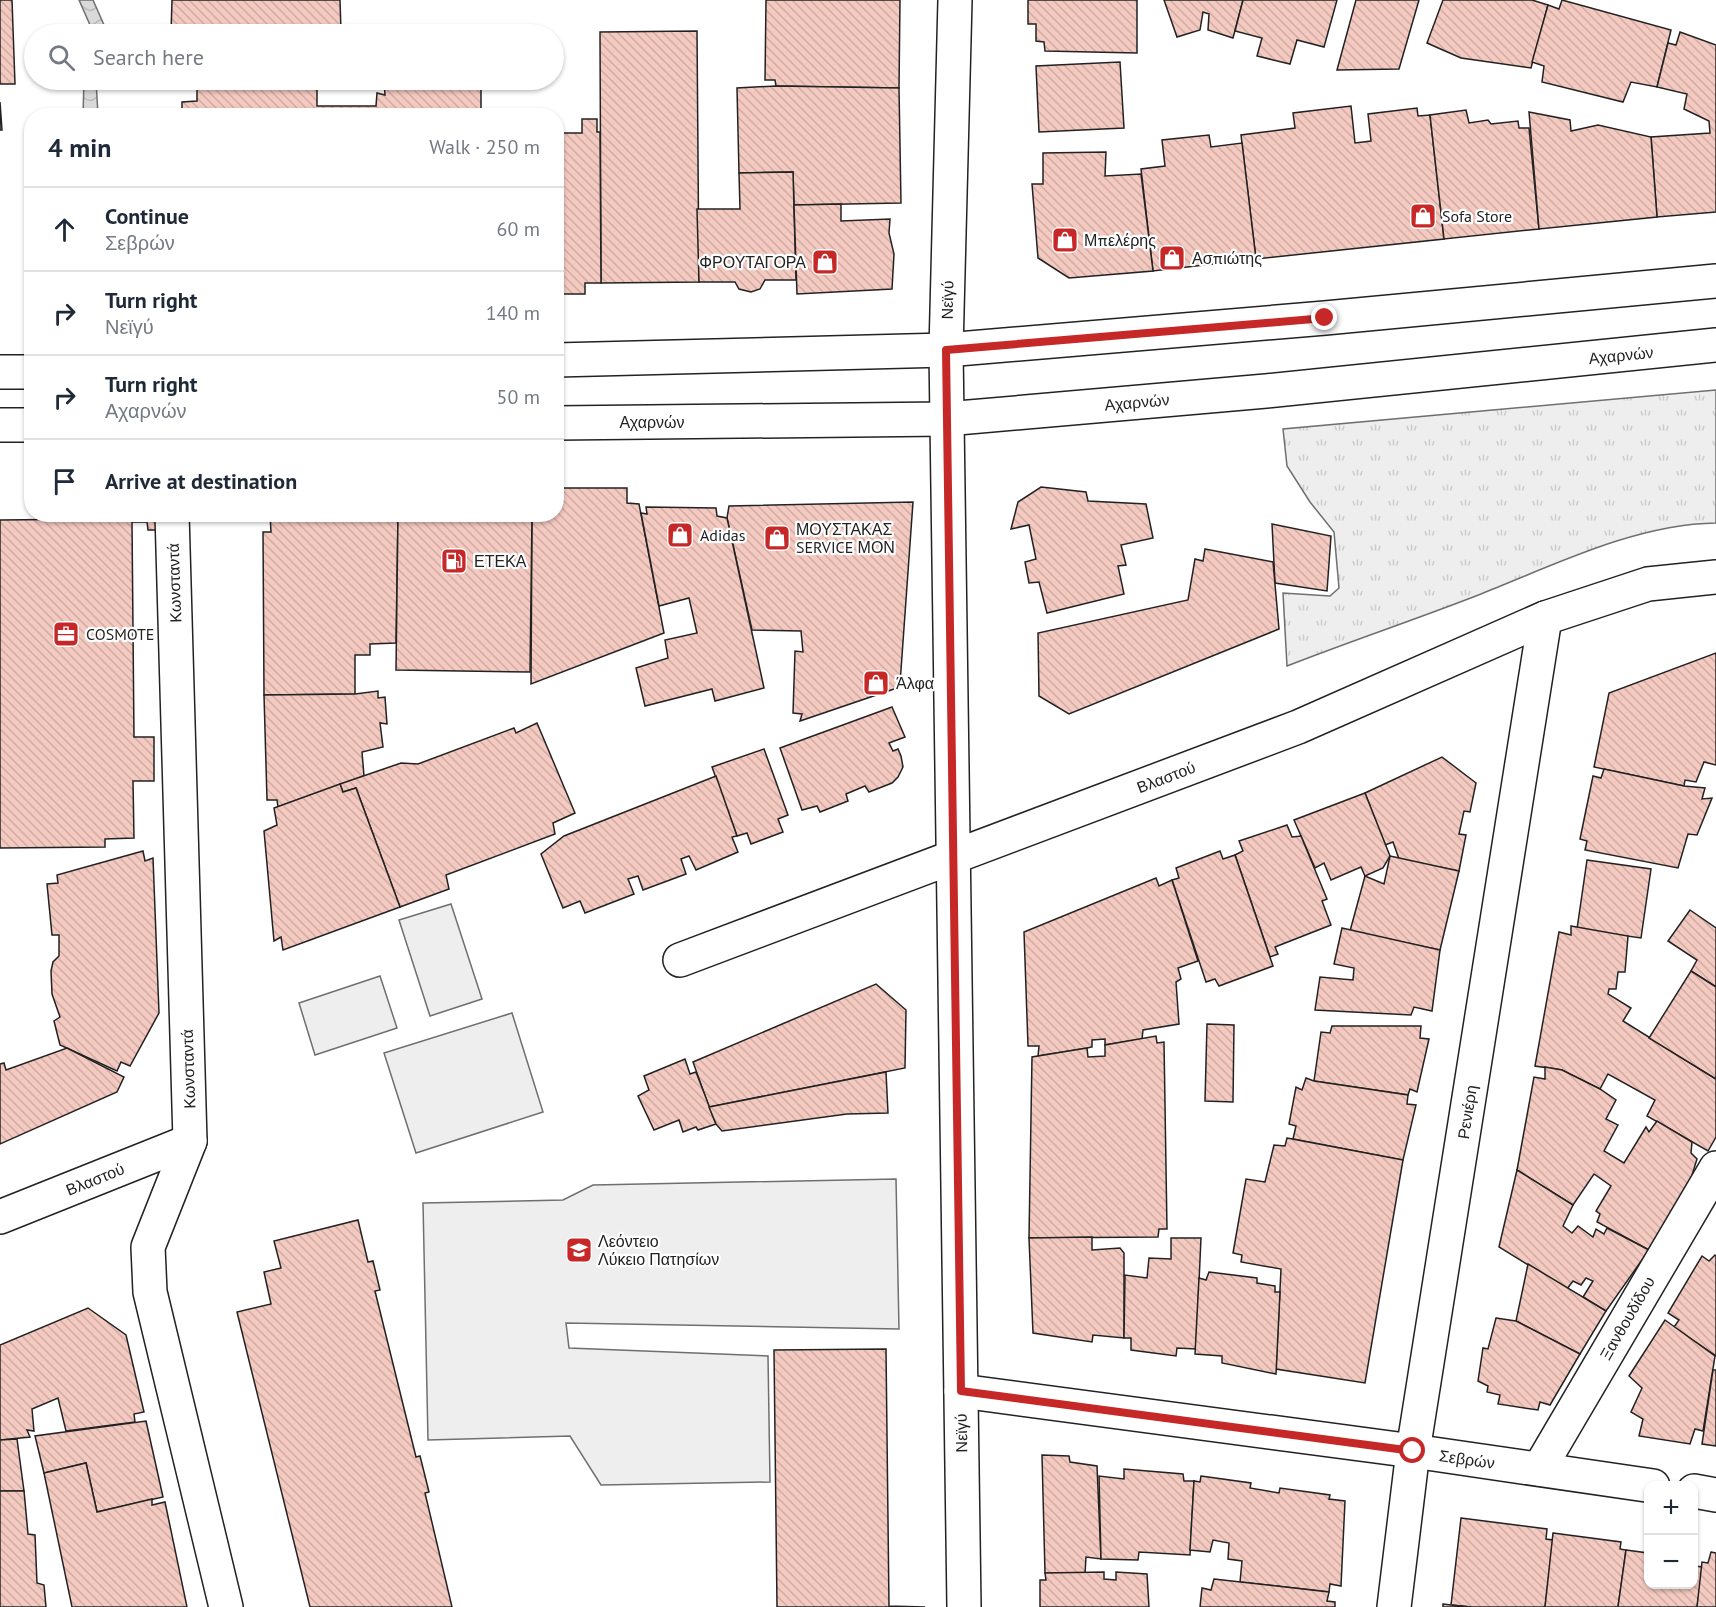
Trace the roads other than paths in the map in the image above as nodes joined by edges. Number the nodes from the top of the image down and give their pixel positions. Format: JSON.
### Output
{"nodes":[{"id":1,"x":955,"y":0,"type":"edge"},
{"id":2,"x":1716,"y":281,"type":"edge"},
{"id":3,"x":1716,"y":345,"type":"edge"},
{"id":4,"x":946,"y":350,"type":"junction"},
{"id":5,"x":564,"y":360,"type":"edge"},
{"id":6,"x":0,"y":372,"type":"edge"},
{"id":7,"x":24,"y":372,"type":"edge"},
{"id":8,"x":946,"y":419,"type":"junction"},
{"id":9,"x":564,"y":423,"type":"edge"},
{"id":10,"x":0,"y":425,"type":"edge"},
{"id":11,"x":24,"y":425,"type":"edge"},
{"id":12,"x":172,"y":522,"type":"edge"},
{"id":13,"x":1716,"y":578,"type":"edge"},
{"id":14,"x":1545,"y":618,"type":"junction"},
{"id":15,"x":952,"y":858,"type":"junction"},
{"id":16,"x":680,"y":960,"type":"dead end"},
{"id":17,"x":190,"y":1142,"type":"junction"},
{"id":18,"x":1716,"y":1168,"type":"edge"},
{"id":19,"x":0,"y":1217,"type":"edge"},
{"id":20,"x":961,"y":1391,"type":"junction"},
{"id":21,"x":1413,"y":1451,"type":"junction"},
{"id":22,"x":1539,"y":1469,"type":"junction"},
{"id":23,"x":1644,"y":1484,"type":"edge"},
{"id":24,"x":1698,"y":1492,"type":"edge"},
{"id":25,"x":1716,"y":1495,"type":"edge"},
{"id":26,"x":226,"y":1607,"type":"edge"},
{"id":27,"x":963,"y":1607,"type":"edge"},
{"id":28,"x":1394,"y":1607,"type":"edge"}],
"edges":[{"from":1,"to":4,"type":"street","name":"Νεϊγύ"},
{"from":2,"to":4,"type":"street"},
{"from":3,"to":8,"type":"street","name":"Αχαρνών"},
{"from":4,"to":5,"type":"street"},
{"from":4,"to":8,"type":"street","name":"Νεϊγύ"},
{"from":6,"to":7,"type":"street"},
{"from":8,"to":9,"type":"street","name":"Αχαρνών"},
{"from":8,"to":15,"type":"street","name":"Νεϊγύ"},
{"from":10,"to":11,"type":"street"},
{"from":12,"to":17,"type":"street","name":"Κωνσταντά"},
{"from":13,"to":14,"type":"street","name":"Βλαστού"},
{"from":14,"to":15,"type":"street","name":"Βλαστού"},
{"from":14,"to":21,"type":"street","name":"Ρενιέρη"},
{"from":15,"to":16,"type":"street","name":"Βλαστού"},
{"from":15,"to":20,"type":"street","name":"Νεϊγύ"},
{"from":17,"to":19,"type":"street","name":"Βλαστού"},
{"from":17,"to":26,"type":"street","name":"Κωνσταντά"},
{"from":18,"to":22,"type":"street","name":"Ξανθουδίδου"},
{"from":20,"to":21,"type":"street","name":"Σεβρών"},
{"from":20,"to":27,"type":"street","name":"Νεϊγύ"},
{"from":21,"to":22,"type":"street","name":"Σεβρών"},
{"from":21,"to":28,"type":"street","name":"Ρενιέρη"},
{"from":22,"to":23,"type":"street","name":"Σεβρών"},
{"from":24,"to":25,"type":"street"}]}
